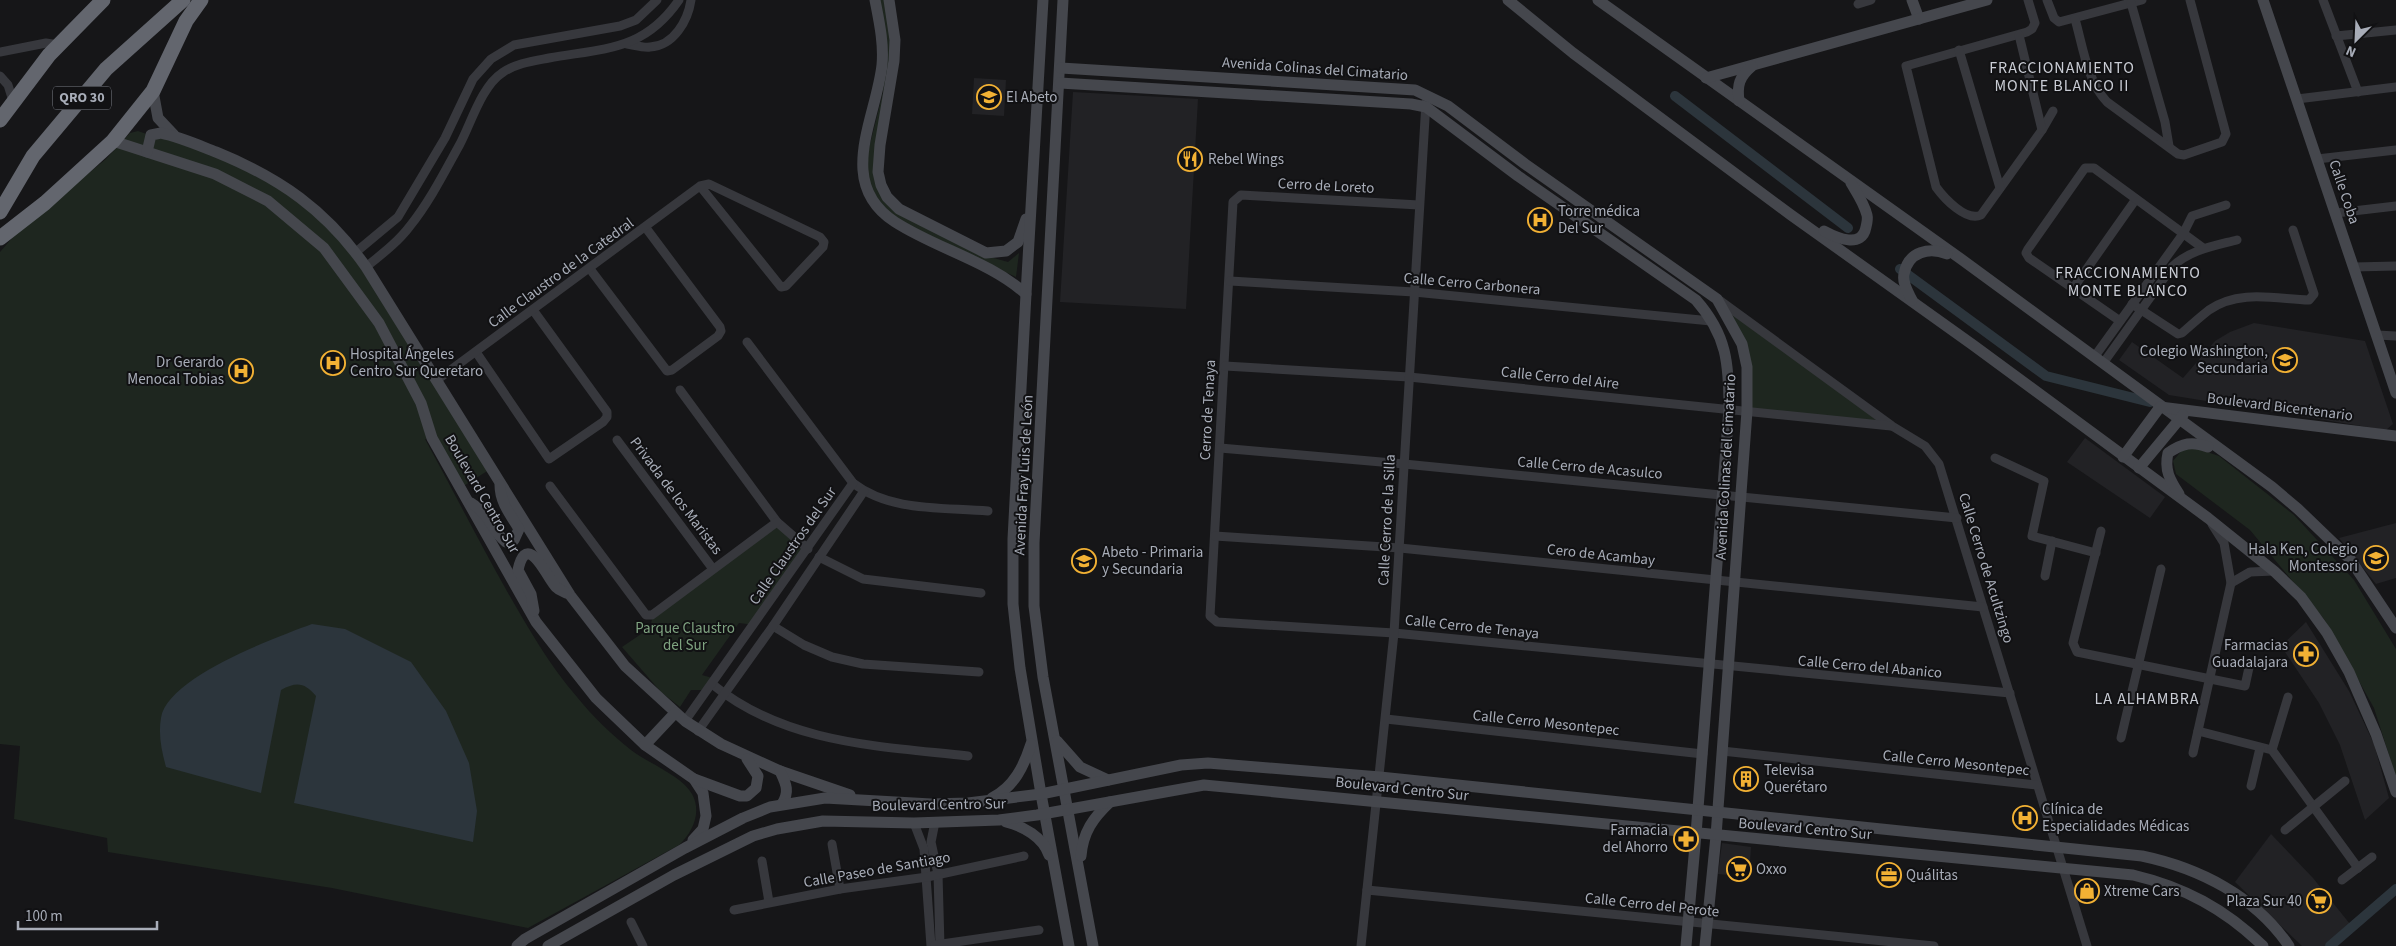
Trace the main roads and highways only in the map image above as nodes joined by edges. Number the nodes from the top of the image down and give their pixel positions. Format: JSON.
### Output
{"nodes":[{"id":1,"x":103,"y":0,"type":"edge"},
{"id":2,"x":183,"y":0,"type":"edge"},
{"id":3,"x":201,"y":0,"type":"edge"},
{"id":4,"x":0,"y":120,"type":"edge"},
{"id":5,"x":0,"y":212,"type":"edge"},
{"id":6,"x":0,"y":238,"type":"edge"}],
"edges":[{"from":1,"to":4,"type":"highway"},
{"from":2,"to":5,"type":"highway","number":"QRO 30"},
{"from":3,"to":6,"type":"highway"}]}
